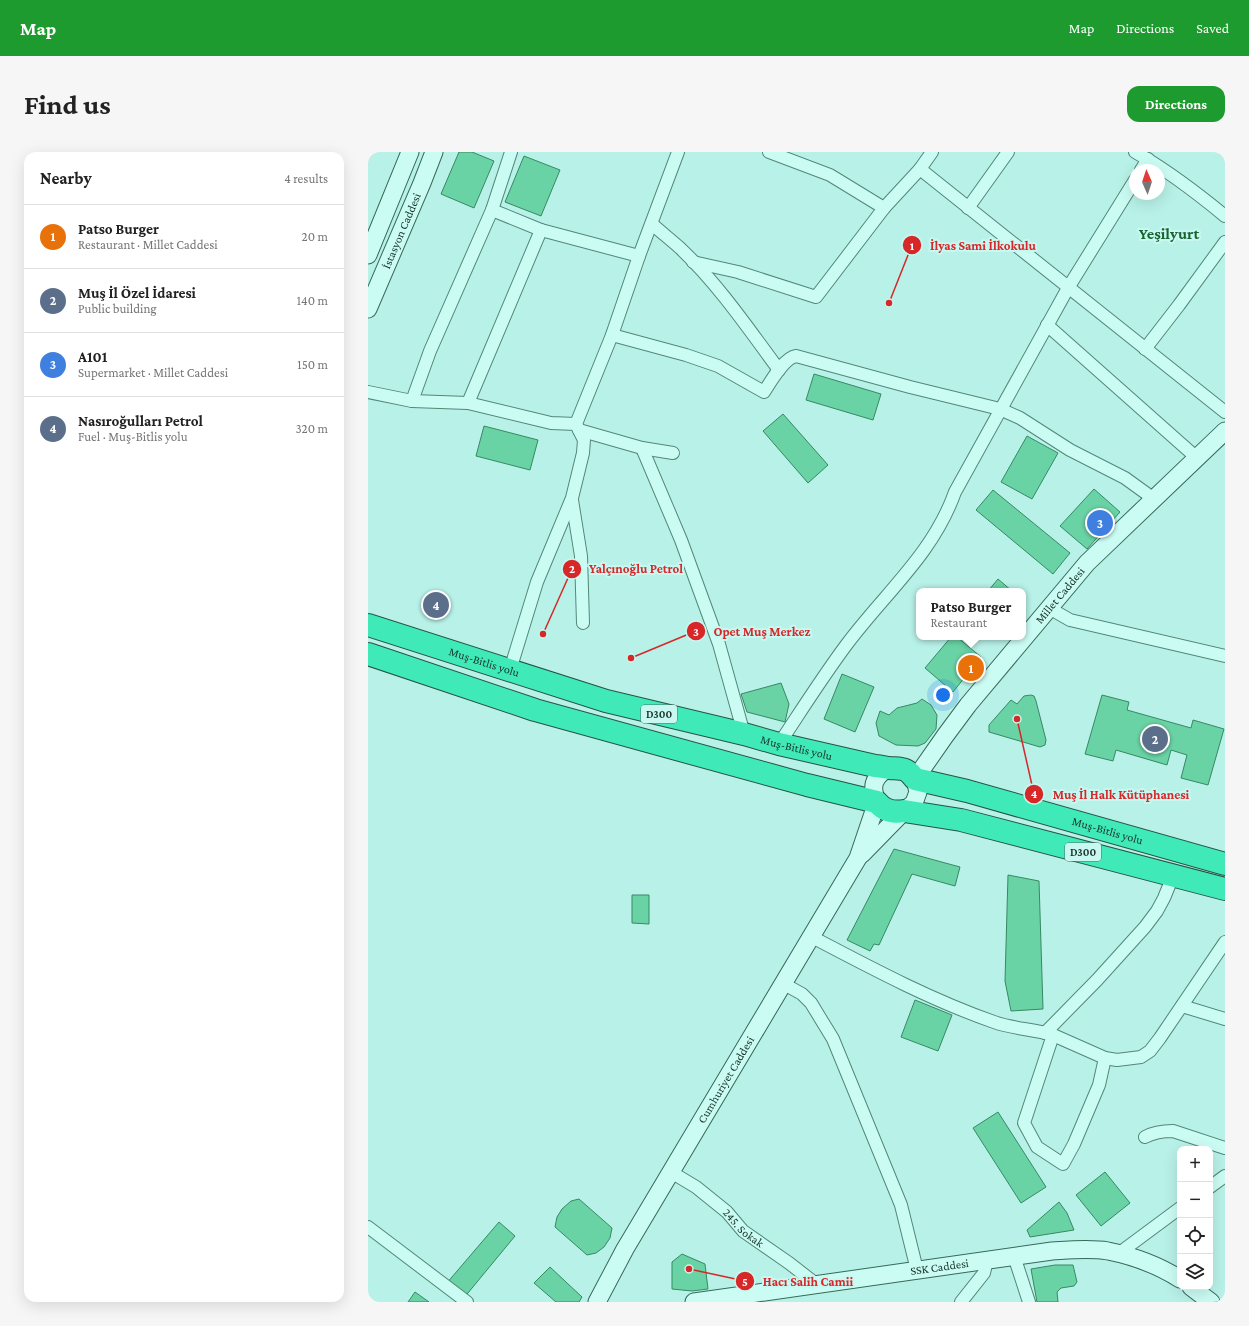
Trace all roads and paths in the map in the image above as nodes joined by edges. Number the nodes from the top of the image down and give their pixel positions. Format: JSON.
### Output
{"nodes":[{"id":1,"x":410,"y":152,"type":"edge"},
{"id":2,"x":434,"y":152,"type":"edge"},
{"id":3,"x":511,"y":152,"type":"edge"},
{"id":4,"x":678,"y":152,"type":"edge"},
{"id":5,"x":769,"y":152,"type":"edge"},
{"id":6,"x":932,"y":152,"type":"edge"},
{"id":7,"x":1008,"y":152,"type":"edge"},
{"id":8,"x":1135,"y":152,"type":"edge"},
{"id":9,"x":798,"y":157,"type":"edge"},
{"id":10,"x":1148,"y":159,"type":"junction"},
{"id":11,"x":1145,"y":164,"type":"edge"},
{"id":12,"x":920,"y":169,"type":"junction"},
{"id":13,"x":1129,"y":190,"type":"edge"},
{"id":14,"x":884,"y":208,"type":"junction"},
{"id":15,"x":968,"y":208,"type":"junction"},
{"id":16,"x":492,"y":210,"type":"junction"},
{"id":17,"x":1223,"y":211,"type":"edge"},
{"id":18,"x":652,"y":224,"type":"junction"},
{"id":19,"x":541,"y":230,"type":"junction"},
{"id":20,"x":1225,"y":242,"type":"edge"},
{"id":21,"x":368,"y":255,"type":"edge"},
{"id":22,"x":639,"y":256,"type":"junction"},
{"id":23,"x":693,"y":262,"type":"junction"},
{"id":24,"x":1068,"y":288,"type":"junction"},
{"id":25,"x":368,"y":309,"type":"edge"},
{"id":26,"x":1047,"y":325,"type":"junction"},
{"id":27,"x":612,"y":335,"type":"junction"},
{"id":28,"x":1145,"y":348,"type":"junction"},
{"id":29,"x":779,"y":370,"type":"junction"},
{"id":30,"x":368,"y":392,"type":"edge"},
{"id":31,"x":412,"y":401,"type":"junction"},
{"id":32,"x":468,"y":403,"type":"junction"},
{"id":33,"x":1000,"y":409,"type":"junction"},
{"id":34,"x":1225,"y":412,"type":"edge"},
{"id":35,"x":578,"y":427,"type":"junction"},
{"id":36,"x":1225,"y":431,"type":"edge"},
{"id":37,"x":642,"y":448,"type":"junction"},
{"id":38,"x":673,"y":453,"type":"dead end"},
{"id":39,"x":1197,"y":458,"type":"junction"},
{"id":40,"x":572,"y":498,"type":"junction"},
{"id":41,"x":1154,"y":499,"type":"junction"},
{"id":42,"x":1049,"y":608,"type":"junction"},
{"id":43,"x":583,"y":623,"type":"dead end"},
{"id":44,"x":368,"y":625,"type":"edge"},
{"id":45,"x":1026,"y":636,"type":"edge"},
{"id":46,"x":1022,"y":640,"type":"edge"},
{"id":47,"x":368,"y":654,"type":"edge"},
{"id":48,"x":1225,"y":656,"type":"edge"},
{"id":49,"x":510,"y":670,"type":"junction"},
{"id":50,"x":744,"y":734,"type":"junction"},
{"id":51,"x":779,"y":744,"type":"junction"},
{"id":52,"x":889,"y":768,"type":"junction"},
{"id":53,"x":915,"y":779,"type":"junction"},
{"id":54,"x":877,"y":802,"type":"junction"},
{"id":55,"x":904,"y":811,"type":"junction"},
{"id":56,"x":858,"y":858,"type":"junction"},
{"id":57,"x":1225,"y":864,"type":"edge"},
{"id":58,"x":1173,"y":876,"type":"junction"},
{"id":59,"x":1225,"y":889,"type":"edge"},
{"id":60,"x":812,"y":937,"type":"junction"},
{"id":61,"x":1225,"y":942,"type":"edge"},
{"id":62,"x":784,"y":984,"type":"junction"},
{"id":63,"x":1182,"y":1006,"type":"junction"},
{"id":64,"x":1225,"y":1019,"type":"edge"},
{"id":65,"x":1049,"y":1034,"type":"junction"},
{"id":66,"x":1105,"y":1058,"type":"junction"},
{"id":67,"x":1145,"y":1137,"type":"dead end"},
{"id":68,"x":1225,"y":1148,"type":"edge"},
{"id":69,"x":671,"y":1172,"type":"junction"},
{"id":70,"x":1225,"y":1176,"type":"edge"},
{"id":71,"x":1213,"y":1185,"type":"edge"},
{"id":72,"x":1177,"y":1210,"type":"edge"},
{"id":73,"x":368,"y":1227,"type":"edge"},
{"id":74,"x":1118,"y":1254,"type":"junction"},
{"id":75,"x":1014,"y":1256,"type":"junction"},
{"id":76,"x":987,"y":1260,"type":"junction"},
{"id":77,"x":917,"y":1270,"type":"junction"},
{"id":78,"x":1177,"y":1277,"type":"edge"},
{"id":79,"x":816,"y":1284,"type":"junction"},
{"id":80,"x":1195,"y":1290,"type":"edge"},
{"id":81,"x":764,"y":1297,"type":"edge"},
{"id":82,"x":467,"y":1302,"type":"edge"},
{"id":83,"x":597,"y":1302,"type":"edge"},
{"id":84,"x":694,"y":1302,"type":"edge"},
{"id":85,"x":961,"y":1302,"type":"edge"},
{"id":86,"x":1029,"y":1302,"type":"edge"},
{"id":87,"x":1211,"y":1302,"type":"edge"}],
"edges":[{"from":1,"to":21,"type":"street","name":"İstasyon Caddesi"},
{"from":2,"to":25,"type":"street","name":"İstasyon Caddesi"},
{"from":3,"to":16,"type":"street"},
{"from":4,"to":18,"type":"street"},
{"from":5,"to":9,"type":"street"},
{"from":6,"to":12,"type":"street"},
{"from":7,"to":15,"type":"street"},
{"from":8,"to":10,"type":"street"},
{"from":9,"to":14,"type":"street"},
{"from":10,"to":11,"type":"street"},
{"from":10,"to":17,"type":"street"},
{"from":12,"to":14,"type":"street"},
{"from":12,"to":15,"type":"street"},
{"from":13,"to":24,"type":"street"},
{"from":14,"to":23,"type":"street"},
{"from":15,"to":24,"type":"street"},
{"from":16,"to":19,"type":"street"},
{"from":16,"to":31,"type":"street"},
{"from":18,"to":22,"type":"street"},
{"from":18,"to":23,"type":"street"},
{"from":19,"to":22,"type":"street"},
{"from":19,"to":32,"type":"street"},
{"from":20,"to":28,"type":"street"},
{"from":22,"to":27,"type":"street"},
{"from":23,"to":29,"type":"street"},
{"from":24,"to":26,"type":"street"},
{"from":24,"to":28,"type":"street"},
{"from":26,"to":33,"type":"street"},
{"from":26,"to":39,"type":"street"},
{"from":27,"to":29,"type":"street"},
{"from":27,"to":35,"type":"street"},
{"from":28,"to":34,"type":"street"},
{"from":29,"to":33,"type":"street"},
{"from":30,"to":31,"type":"street"},
{"from":31,"to":32,"type":"street"},
{"from":32,"to":35,"type":"street"},
{"from":33,"to":41,"type":"street"},
{"from":33,"to":51,"type":"street"},
{"from":35,"to":37,"type":"street"},
{"from":35,"to":40,"type":"street"},
{"from":36,"to":39,"type":"street","name":"Millet Caddesi"},
{"from":37,"to":38,"type":"street"},
{"from":37,"to":50,"type":"street"},
{"from":39,"to":41,"type":"street","name":"Millet Caddesi"},
{"from":40,"to":43,"type":"street"},
{"from":40,"to":49,"type":"street"},
{"from":41,"to":42,"type":"street","name":"Millet Caddesi"},
{"from":42,"to":45,"type":"street","name":"Millet Caddesi"},
{"from":42,"to":48,"type":"street"},
{"from":44,"to":49,"type":"highway","name":"Muş-Bitlis yolu","number":"D300"},
{"from":46,"to":53,"type":"street","name":"Millet Caddesi"},
{"from":47,"to":54,"type":"highway","number":"D300"},
{"from":49,"to":50,"type":"highway","name":"Muş-Bitlis yolu","number":"D300"},
{"from":50,"to":51,"type":"highway","name":"Muş-Bitlis yolu","number":"D300"},
{"from":51,"to":52,"type":"highway","name":"Muş-Bitlis yolu","number":"D300"},
{"from":52,"to":53,"type":"highway","name":"Muş-Bitlis yolu","number":"D300"},
{"from":52,"to":54,"type":"street","name":"Cumhuriyet Caddesi"},
{"from":53,"to":55,"type":"street","name":"Cumhuriyet Caddesi"},
{"from":53,"to":57,"type":"highway","name":"Muş-Bitlis yolu","number":"D300"},
{"from":54,"to":55,"type":"highway","number":"D300"},
{"from":54,"to":56,"type":"street","name":"Cumhuriyet Caddesi"},
{"from":55,"to":56,"type":"street","name":"Cumhuriyet Caddesi"},
{"from":55,"to":58,"type":"highway","number":"D300"},
{"from":56,"to":60,"type":"street","name":"Cumhuriyet Caddesi"},
{"from":58,"to":59,"type":"highway","number":"D300"},
{"from":58,"to":65,"type":"street"},
{"from":60,"to":62,"type":"street","name":"Cumhuriyet Caddesi"},
{"from":60,"to":65,"type":"street"},
{"from":61,"to":63,"type":"street"},
{"from":62,"to":69,"type":"street","name":"Cumhuriyet Caddesi"},
{"from":62,"to":77,"type":"street"},
{"from":63,"to":64,"type":"street"},
{"from":63,"to":66,"type":"street"},
{"from":65,"to":66,"type":"street"},
{"from":65,"to":66,"type":"street"},
{"from":67,"to":68,"type":"street"},
{"from":69,"to":79,"type":"street","name":"245. Sokak"},
{"from":69,"to":83,"type":"street","name":"Cumhuriyet Caddesi"},
{"from":70,"to":71,"type":"street"},
{"from":72,"to":74,"type":"street"},
{"from":73,"to":82,"type":"street"},
{"from":74,"to":75,"type":"street","name":"SSK Caddesi"},
{"from":74,"to":78,"type":"street","name":"SSK Caddesi"},
{"from":75,"to":76,"type":"street","name":"SSK Caddesi"},
{"from":75,"to":86,"type":"street"},
{"from":76,"to":77,"type":"street","name":"SSK Caddesi"},
{"from":76,"to":85,"type":"street"},
{"from":77,"to":79,"type":"street","name":"SSK Caddesi"},
{"from":79,"to":81,"type":"street","name":"SSK Caddesi"},
{"from":80,"to":87,"type":"street"},
{"from":81,"to":84,"type":"street","name":"SSK Caddesi"}]}
